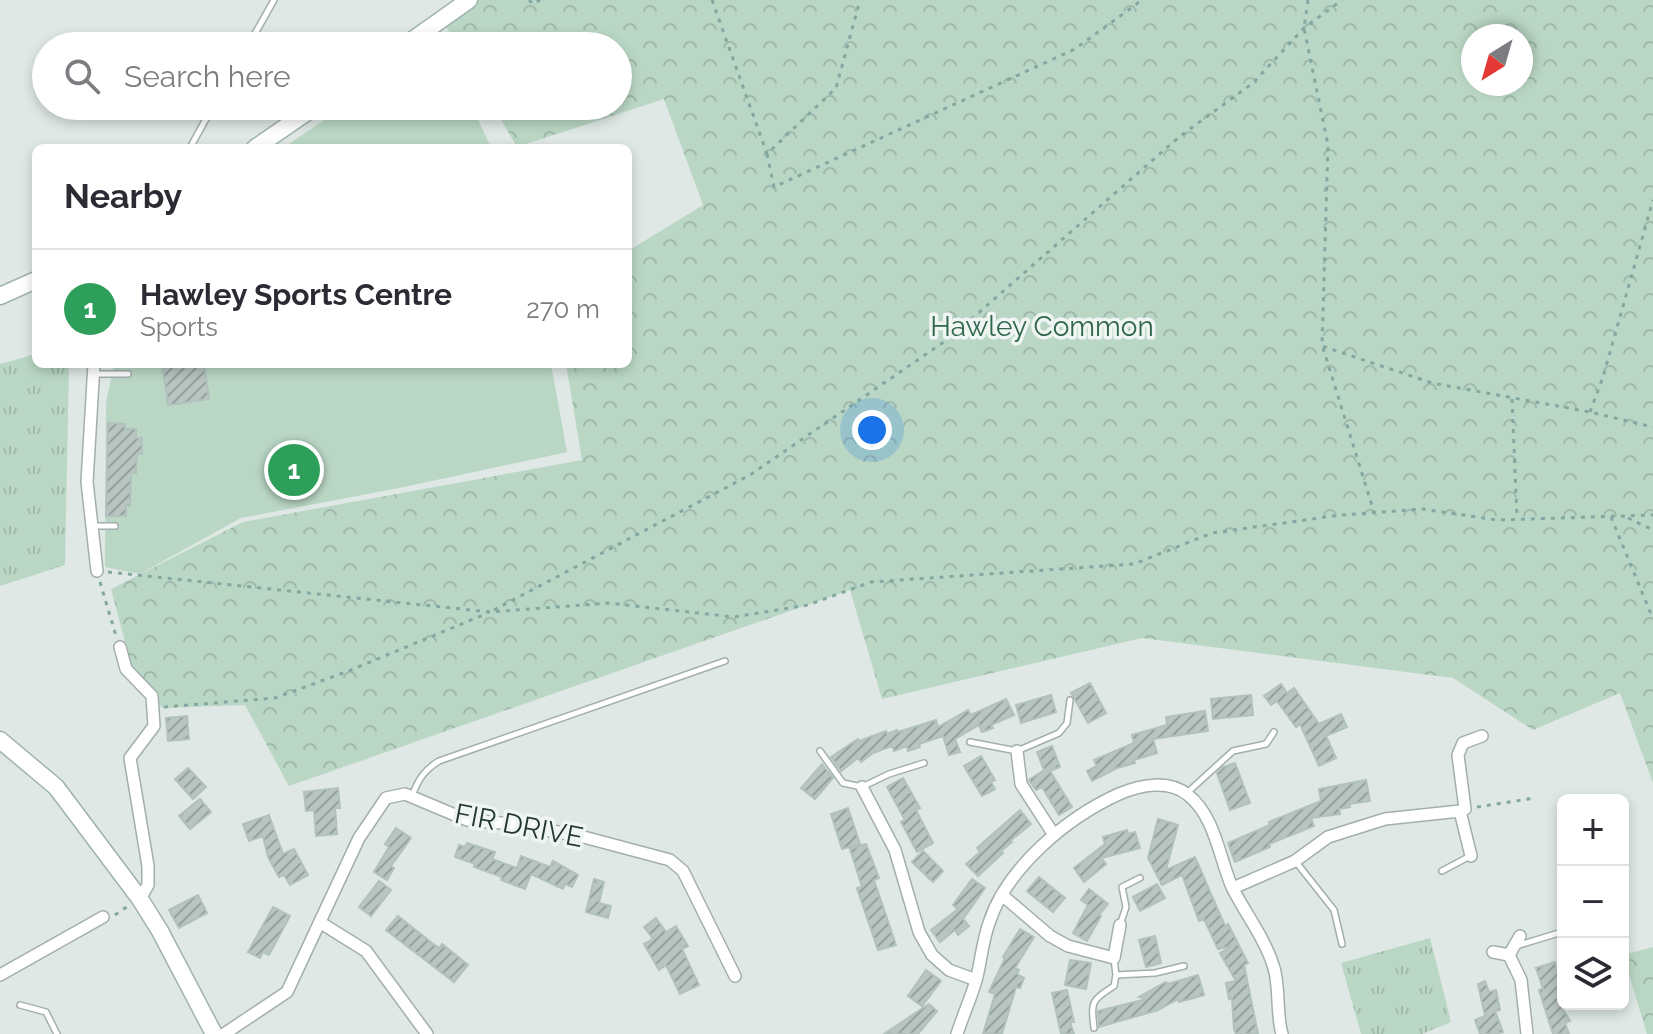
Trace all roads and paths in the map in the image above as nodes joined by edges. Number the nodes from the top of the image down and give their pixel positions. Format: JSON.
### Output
{"nodes":[{"id":1,"x":274,"y":0,"type":"edge"},
{"id":2,"x":469,"y":0,"type":"edge"},
{"id":3,"x":529,"y":0,"type":"edge"},
{"id":4,"x":540,"y":0,"type":"edge"},
{"id":5,"x":712,"y":0,"type":"edge"},
{"id":6,"x":860,"y":0,"type":"edge"},
{"id":7,"x":1142,"y":0,"type":"edge"},
{"id":8,"x":1308,"y":0,"type":"edge"},
{"id":9,"x":1342,"y":0,"type":"edge"},
{"id":10,"x":1304,"y":28,"type":"junction"},
{"id":11,"x":256,"y":32,"type":"edge"},
{"id":12,"x":424,"y":32,"type":"edge"},
{"id":13,"x":205,"y":120,"type":"edge"},
{"id":14,"x":296,"y":120,"type":"edge"},
{"id":15,"x":192,"y":144,"type":"edge"},
{"id":16,"x":261,"y":144,"type":"edge"},
{"id":17,"x":767,"y":154,"type":"junction"},
{"id":18,"x":1653,"y":200,"type":"edge"},
{"id":19,"x":32,"y":282,"type":"edge"},
{"id":20,"x":0,"y":296,"type":"edge"},
{"id":21,"x":1322,"y":346,"type":"junction"},
{"id":22,"x":93,"y":369,"type":"edge"},
{"id":23,"x":128,"y":374,"type":"dead end"},
{"id":24,"x":1512,"y":398,"type":"junction"},
{"id":25,"x":1590,"y":412,"type":"junction"},
{"id":26,"x":1653,"y":427,"type":"edge"},
{"id":27,"x":1374,"y":512,"type":"junction"},
{"id":28,"x":1653,"y":515,"type":"edge"},
{"id":29,"x":1625,"y":516,"type":"junction"},
{"id":30,"x":1611,"y":517,"type":"junction"},
{"id":31,"x":1517,"y":519,"type":"junction"},
{"id":32,"x":92,"y":526,"type":"junction"},
{"id":33,"x":115,"y":526,"type":"dead end"},
{"id":34,"x":1653,"y":530,"type":"edge"},
{"id":35,"x":97,"y":571,"type":"junction"},
{"id":36,"x":490,"y":612,"type":"junction"},
{"id":37,"x":1653,"y":619,"type":"edge"},
{"id":38,"x":120,"y":647,"type":"joint"},
{"id":39,"x":725,"y":661,"type":"dead end"},
{"id":40,"x":1070,"y":700,"type":"dead end"},
{"id":41,"x":153,"y":712,"type":"junction"},
{"id":42,"x":1274,"y":732,"type":"dead end"},
{"id":43,"x":1482,"y":736,"type":"dead end"},
{"id":44,"x":0,"y":740,"type":"edge"},
{"id":45,"x":970,"y":742,"type":"dead end"},
{"id":46,"x":820,"y":751,"type":"dead end"},
{"id":47,"x":1017,"y":751,"type":"junction"},
{"id":48,"x":924,"y":763,"type":"dead end"},
{"id":49,"x":862,"y":787,"type":"junction"},
{"id":50,"x":1187,"y":793,"type":"junction"},
{"id":51,"x":411,"y":796,"type":"junction"},
{"id":52,"x":1535,"y":798,"type":"dead end"},
{"id":53,"x":1463,"y":810,"type":"junction"},
{"id":54,"x":1054,"y":835,"type":"junction"},
{"id":55,"x":1471,"y":856,"type":"joint"},
{"id":56,"x":1295,"y":861,"type":"junction"},
{"id":57,"x":1442,"y":871,"type":"dead end"},
{"id":58,"x":1140,"y":878,"type":"dead end"},
{"id":59,"x":1233,"y":888,"type":"junction"},
{"id":60,"x":1002,"y":895,"type":"junction"},
{"id":61,"x":135,"y":902,"type":"junction"},
{"id":62,"x":103,"y":917,"type":"joint"},
{"id":63,"x":321,"y":923,"type":"junction"},
{"id":64,"x":1120,"y":925,"type":"joint"},
{"id":65,"x":1557,"y":933,"type":"edge"},
{"id":66,"x":1342,"y":944,"type":"dead end"},
{"id":67,"x":1515,"y":946,"type":"junction"},
{"id":68,"x":1493,"y":952,"type":"dead end"},
{"id":69,"x":1114,"y":958,"type":"junction"},
{"id":70,"x":1184,"y":966,"type":"dead end"},
{"id":71,"x":0,"y":975,"type":"edge"},
{"id":72,"x":1116,"y":975,"type":"junction"},
{"id":73,"x":735,"y":976,"type":"dead end"},
{"id":74,"x":976,"y":980,"type":"junction"},
{"id":75,"x":20,"y":1005,"type":"dead end"},
{"id":76,"x":1094,"y":1028,"type":"dead end"},
{"id":77,"x":57,"y":1034,"type":"edge"},
{"id":78,"x":214,"y":1034,"type":"edge"},
{"id":79,"x":224,"y":1034,"type":"edge"},
{"id":80,"x":427,"y":1034,"type":"edge"},
{"id":81,"x":957,"y":1034,"type":"edge"},
{"id":82,"x":1282,"y":1034,"type":"edge"},
{"id":83,"x":1527,"y":1034,"type":"edge"}],
"edges":[{"from":1,"to":11,"type":"lane"},
{"from":2,"to":12,"type":"main road"},
{"from":3,"to":4,"type":"path"},
{"from":5,"to":17,"type":"path"},
{"from":6,"to":17,"type":"path"},
{"from":7,"to":17,"type":"path"},
{"from":8,"to":10,"type":"path"},
{"from":9,"to":10,"type":"path"},
{"from":10,"to":21,"type":"path"},
{"from":10,"to":36,"type":"path"},
{"from":13,"to":15,"type":"lane"},
{"from":14,"to":16,"type":"main road"},
{"from":18,"to":25,"type":"path"},
{"from":19,"to":20,"type":"main road"},
{"from":21,"to":24,"type":"path"},
{"from":21,"to":27,"type":"path"},
{"from":22,"to":23,"type":"lane"},
{"from":22,"to":32,"type":"street"},
{"from":24,"to":25,"type":"path"},
{"from":24,"to":31,"type":"path"},
{"from":25,"to":26,"type":"path"},
{"from":27,"to":31,"type":"path"},
{"from":27,"to":36,"type":"path"},
{"from":28,"to":29,"type":"path"},
{"from":29,"to":30,"type":"path"},
{"from":29,"to":34,"type":"path"},
{"from":30,"to":31,"type":"path"},
{"from":30,"to":37,"type":"path"},
{"from":32,"to":33,"type":"lane"},
{"from":32,"to":35,"type":"street"},
{"from":35,"to":36,"type":"path"},
{"from":35,"to":38,"type":"path"},
{"from":36,"to":41,"type":"path"},
{"from":38,"to":41,"type":"street"},
{"from":39,"to":51,"type":"lane"},
{"from":40,"to":47,"type":"lane"},
{"from":41,"to":61,"type":"street"},
{"from":42,"to":50,"type":"lane"},
{"from":43,"to":53,"type":"street"},
{"from":44,"to":61,"type":"main road"},
{"from":45,"to":47,"type":"lane"},
{"from":46,"to":49,"type":"lane"},
{"from":47,"to":54,"type":"street"},
{"from":48,"to":49,"type":"lane"},
{"from":49,"to":74,"type":"street"},
{"from":50,"to":54,"type":"street"},
{"from":50,"to":59,"type":"street"},
{"from":51,"to":63,"type":"street"},
{"from":51,"to":73,"type":"street","name":"FIR DRIVE"},
{"from":52,"to":53,"type":"path"},
{"from":53,"to":55,"type":"street"},
{"from":53,"to":56,"type":"street"},
{"from":54,"to":60,"type":"street"},
{"from":55,"to":57,"type":"lane"},
{"from":56,"to":59,"type":"street"},
{"from":56,"to":66,"type":"lane"},
{"from":58,"to":64,"type":"lane"},
{"from":59,"to":82,"type":"street"},
{"from":60,"to":69,"type":"street"},
{"from":60,"to":74,"type":"street"},
{"from":61,"to":62,"type":"path"},
{"from":61,"to":78,"type":"main road"},
{"from":62,"to":71,"type":"street"},
{"from":63,"to":79,"type":"street"},
{"from":63,"to":80,"type":"street"},
{"from":64,"to":69,"type":"street"},
{"from":65,"to":67,"type":"lane"},
{"from":67,"to":68,"type":"street"},
{"from":67,"to":83,"type":"street"},
{"from":69,"to":72,"type":"lane"},
{"from":70,"to":72,"type":"lane"},
{"from":72,"to":76,"type":"lane"},
{"from":74,"to":81,"type":"street"},
{"from":75,"to":77,"type":"lane"}]}
